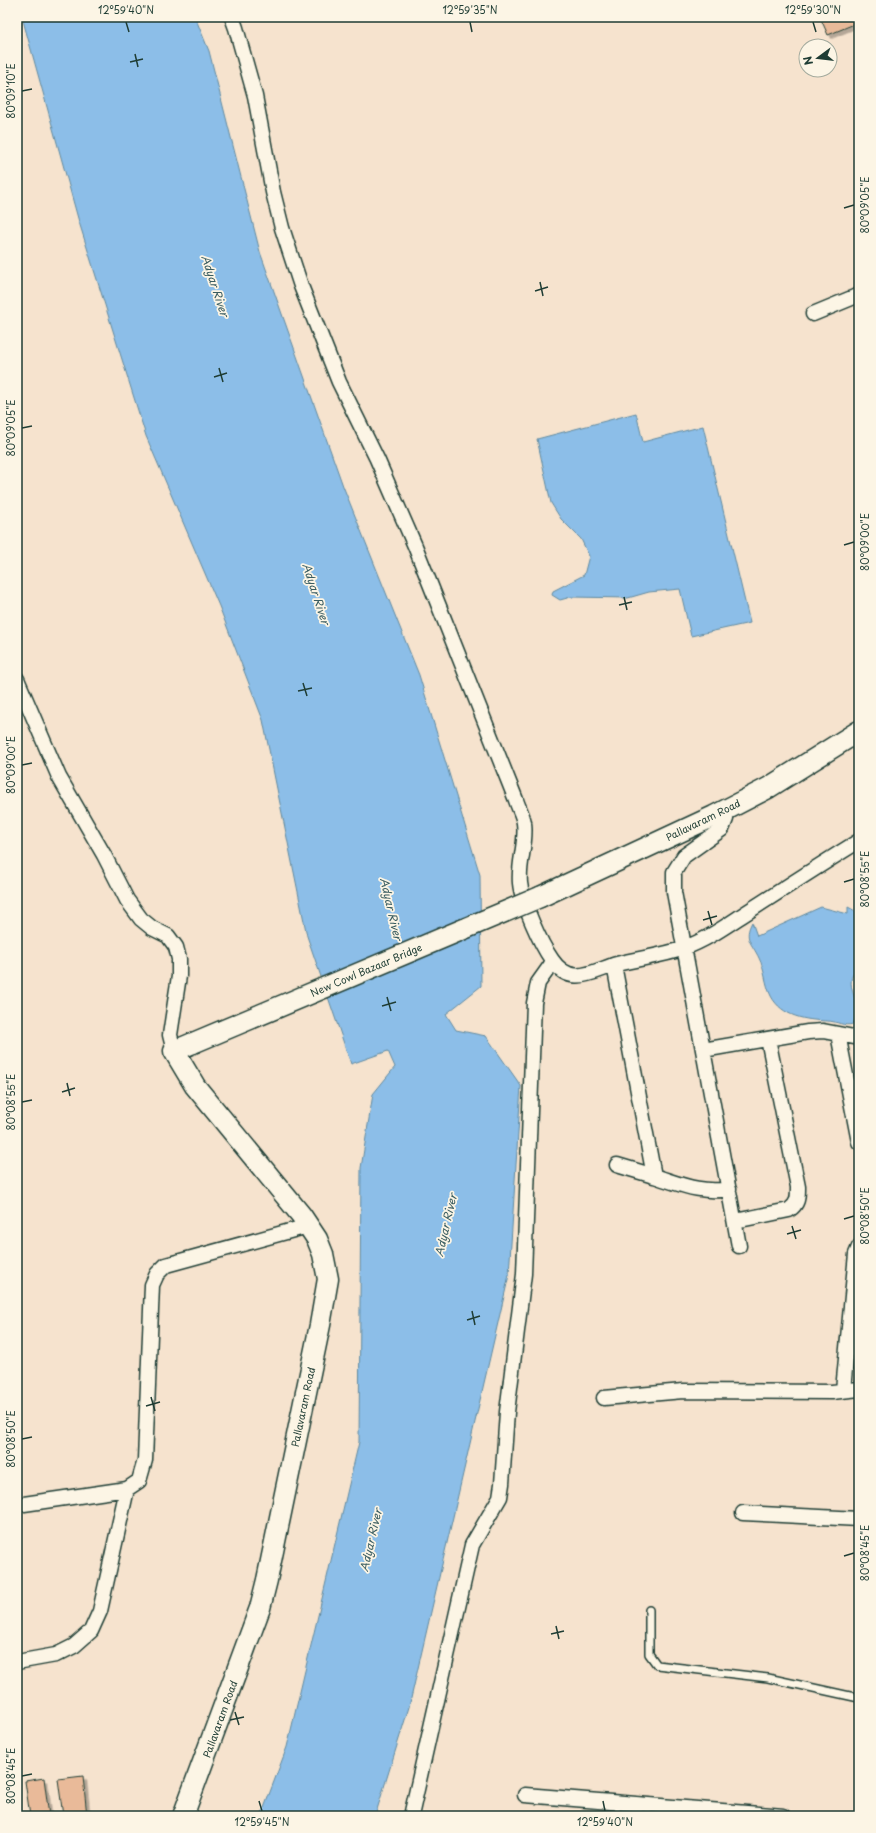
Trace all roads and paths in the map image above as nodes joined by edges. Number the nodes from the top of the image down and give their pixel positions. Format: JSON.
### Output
{"nodes":[{"id":1,"x":232,"y":17,"type":"edge"},
{"id":2,"x":859,"y":295,"type":"edge"},
{"id":3,"x":813,"y":314,"type":"dead end"},
{"id":4,"x":17,"y":679,"type":"edge"},
{"id":5,"x":859,"y":731,"type":"edge"},
{"id":6,"x":723,"y":812,"type":"junction"},
{"id":7,"x":859,"y":841,"type":"edge"},
{"id":8,"x":540,"y":896,"type":"joint"},
{"id":9,"x":684,"y":948,"type":"junction"},
{"id":10,"x":553,"y":962,"type":"junction"},
{"id":11,"x":614,"y":965,"type":"junction"},
{"id":12,"x":838,"y":1034,"type":"junction"},
{"id":13,"x":768,"y":1038,"type":"junction"},
{"id":14,"x":859,"y":1038,"type":"edge"},
{"id":15,"x":703,"y":1050,"type":"junction"},
{"id":16,"x":174,"y":1051,"type":"junction"},
{"id":17,"x":859,"y":1142,"type":"edge"},
{"id":18,"x":617,"y":1165,"type":"dead end"},
{"id":19,"x":654,"y":1176,"type":"junction"},
{"id":20,"x":728,"y":1188,"type":"junction"},
{"id":21,"x":735,"y":1221,"type":"junction"},
{"id":22,"x":308,"y":1226,"type":"junction"},
{"id":23,"x":740,"y":1246,"type":"dead end"},
{"id":24,"x":859,"y":1247,"type":"edge"},
{"id":25,"x":859,"y":1389,"type":"edge"},
{"id":26,"x":844,"y":1390,"type":"junction"},
{"id":27,"x":604,"y":1398,"type":"dead end"},
{"id":28,"x":127,"y":1489,"type":"junction"},
{"id":29,"x":17,"y":1505,"type":"edge"},
{"id":30,"x":743,"y":1513,"type":"dead end"},
{"id":31,"x":859,"y":1519,"type":"edge"},
{"id":32,"x":650,"y":1610,"type":"dead end"},
{"id":33,"x":17,"y":1662,"type":"edge"},
{"id":34,"x":859,"y":1698,"type":"edge"},
{"id":35,"x":525,"y":1795,"type":"dead end"},
{"id":36,"x":753,"y":1815,"type":"edge"},
{"id":37,"x":183,"y":1816,"type":"edge"},
{"id":38,"x":411,"y":1816,"type":"edge"},
{"id":39,"x":783,"y":1816,"type":"edge"}],
"edges":[{"from":1,"to":10,"type":"street"},
{"from":2,"to":3,"type":"street"},
{"from":4,"to":16,"type":"street"},
{"from":5,"to":6,"type":"street","name":"Pallavaram Road"},
{"from":6,"to":8,"type":"street","name":"Pallavaram Road"},
{"from":6,"to":9,"type":"street"},
{"from":7,"to":9,"type":"street"},
{"from":8,"to":16,"type":"street","name":"New Cowl Bazaar Bridge","bridge":true},
{"from":9,"to":11,"type":"street"},
{"from":9,"to":15,"type":"street"},
{"from":10,"to":11,"type":"street"},
{"from":10,"to":38,"type":"street"},
{"from":11,"to":19,"type":"street"},
{"from":12,"to":13,"type":"street"},
{"from":12,"to":14,"type":"street"},
{"from":12,"to":17,"type":"street"},
{"from":13,"to":15,"type":"street"},
{"from":13,"to":21,"type":"street"},
{"from":15,"to":20,"type":"street"},
{"from":16,"to":22,"type":"street","name":"Pallavaram Road"},
{"from":18,"to":19,"type":"street"},
{"from":19,"to":20,"type":"street"},
{"from":20,"to":21,"type":"street"},
{"from":21,"to":23,"type":"street"},
{"from":22,"to":28,"type":"street"},
{"from":22,"to":37,"type":"street","name":"Pallavaram Road"},
{"from":24,"to":26,"type":"street"},
{"from":25,"to":26,"type":"street"},
{"from":26,"to":27,"type":"street"},
{"from":28,"to":29,"type":"street"},
{"from":28,"to":33,"type":"street"},
{"from":30,"to":31,"type":"street"},
{"from":32,"to":34,"type":"lane"},
{"from":35,"to":36,"type":"street"},
{"from":36,"to":39,"type":"street"}]}
